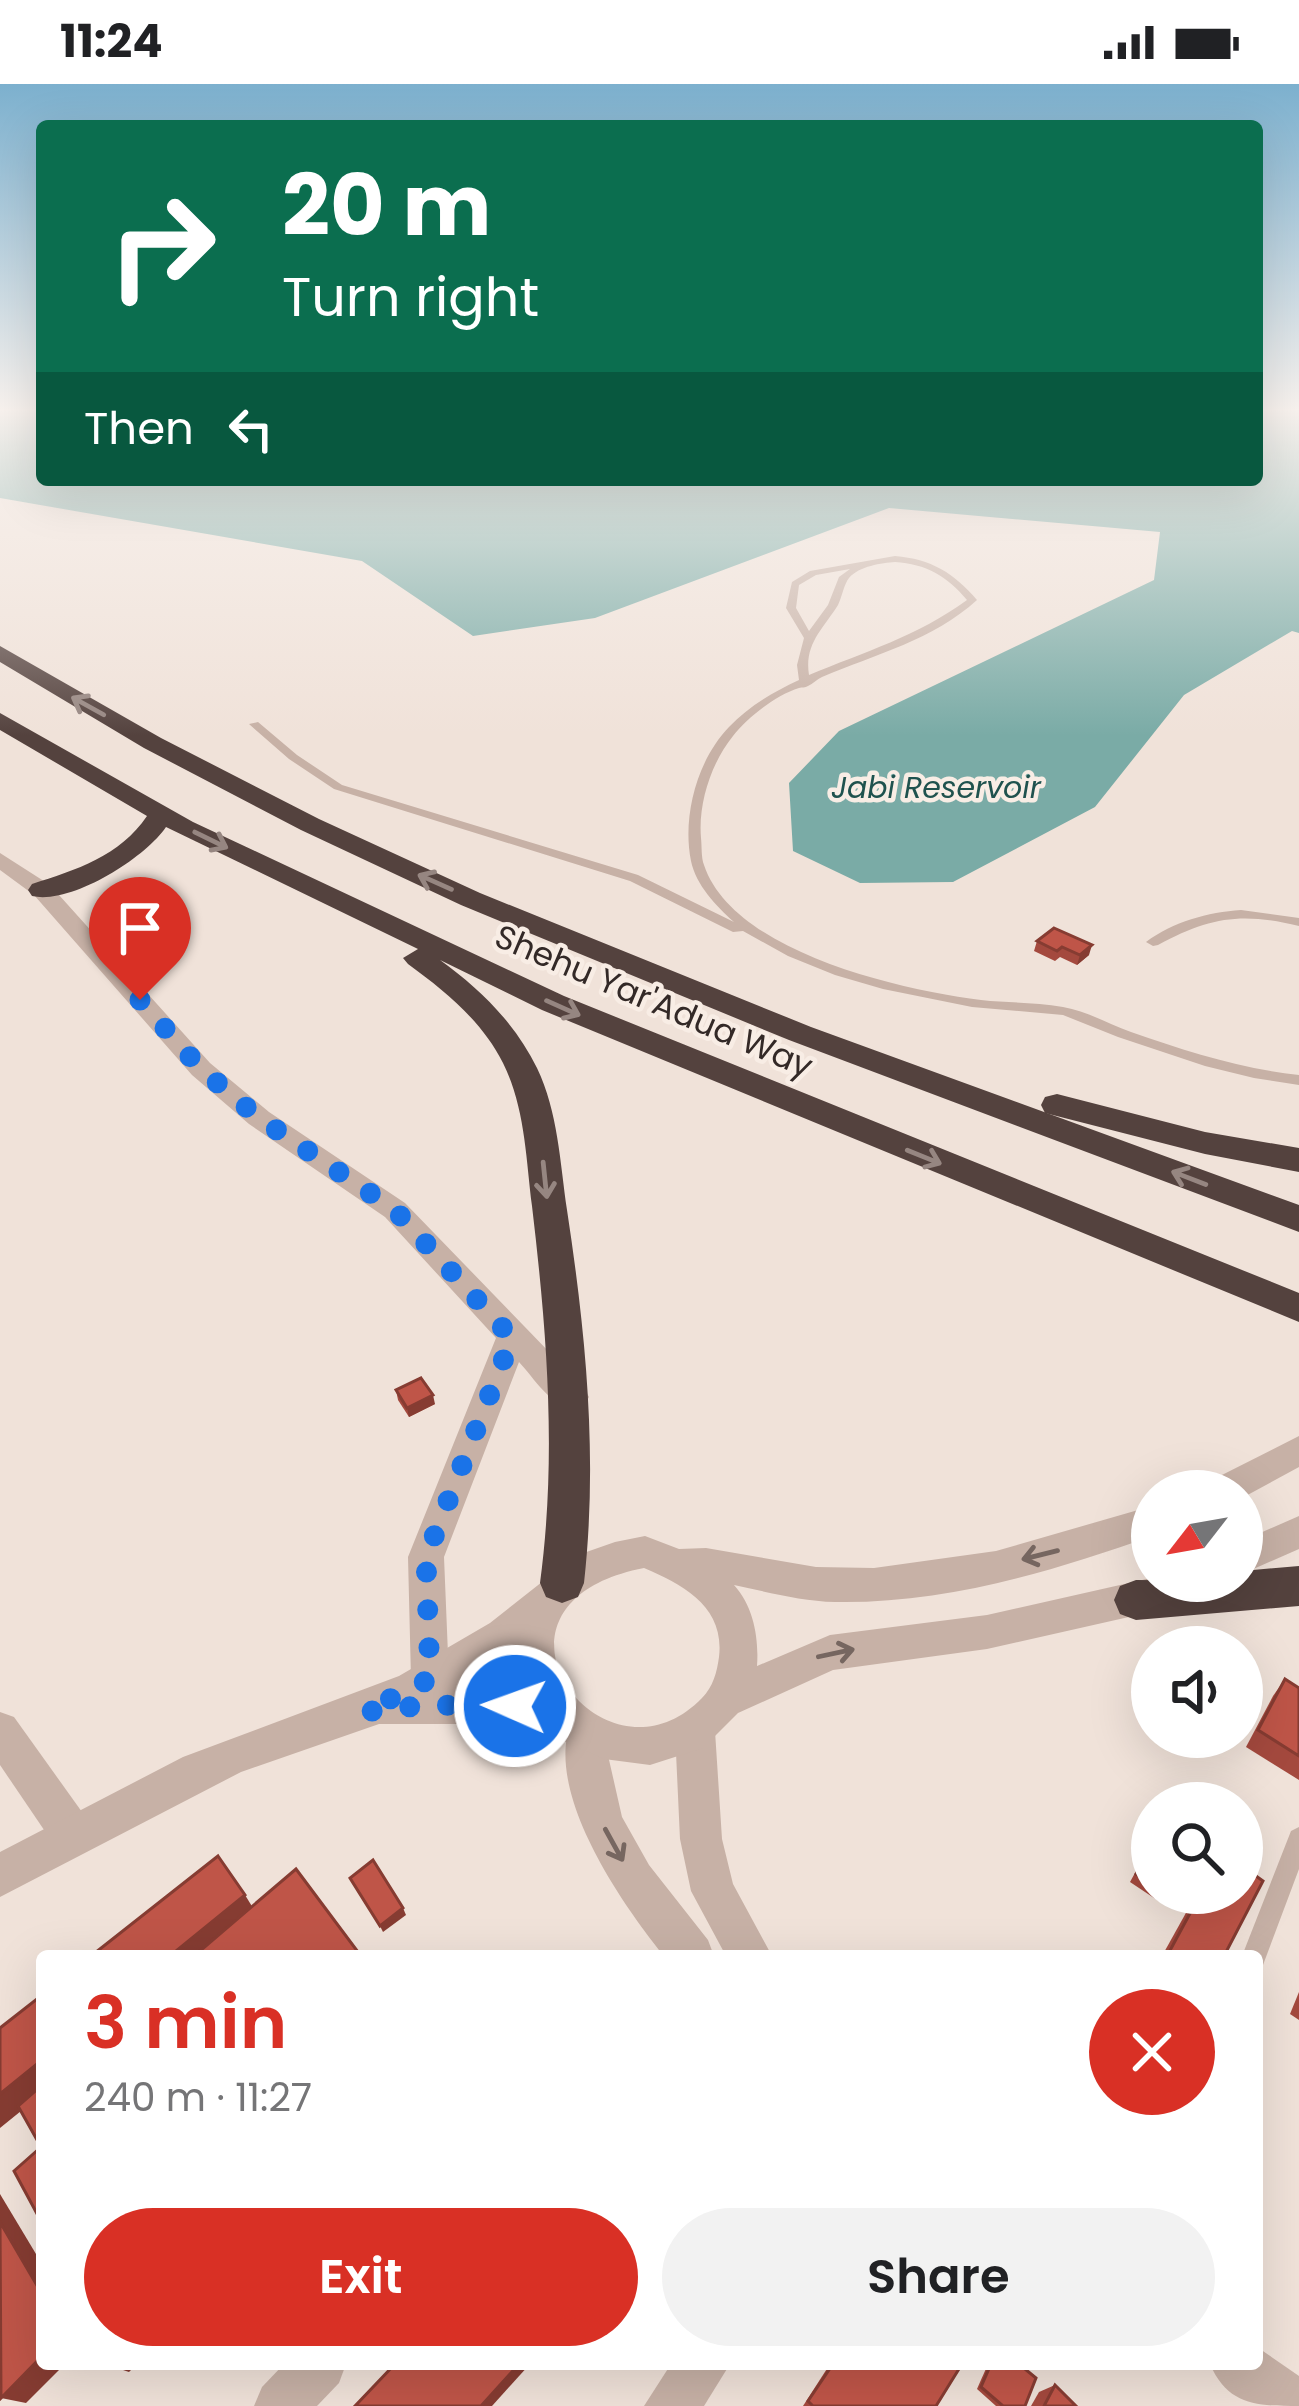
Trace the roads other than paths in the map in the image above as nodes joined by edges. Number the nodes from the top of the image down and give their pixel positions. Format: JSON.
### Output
{"nodes":[{"id":1,"x":860,"y":566,"type":"junction"},
{"id":2,"x":807,"y":636,"type":"junction"},
{"id":3,"x":0,"y":652,"type":"edge"},
{"id":4,"x":805,"y":684,"type":"junction"},
{"id":5,"x":0,"y":720,"type":"edge"},
{"id":6,"x":254,"y":724,"type":"dead end"},
{"id":7,"x":162,"y":814,"type":"junction"},
{"id":8,"x":0,"y":860,"type":"edge"},
{"id":9,"x":298,"y":882,"type":"junction"},
{"id":10,"x":42,"y":890,"type":"junction"},
{"id":11,"x":1299,"y":922,"type":"edge"},
{"id":12,"x":1153,"y":942,"type":"dead end"},
{"id":13,"x":772,"y":945,"type":"junction"},
{"id":14,"x":833,"y":1044,"type":"junction"},
{"id":15,"x":1299,"y":1080,"type":"edge"},
{"id":16,"x":1299,"y":1160,"type":"edge"},
{"id":17,"x":1299,"y":1219,"type":"edge"},
{"id":18,"x":1284,"y":1302,"type":"edge"},
{"id":19,"x":512,"y":1338,"type":"junction"},
{"id":20,"x":572,"y":1397,"type":"junction"},
{"id":21,"x":1299,"y":1450,"type":"edge"},
{"id":22,"x":1262,"y":1470,"type":"edge"},
{"id":23,"x":1131,"y":1528,"type":"edge"},
{"id":24,"x":1299,"y":1532,"type":"edge"},
{"id":25,"x":1263,"y":1548,"type":"edge"},
{"id":26,"x":679,"y":1561,"type":"junction"},
{"id":27,"x":1299,"y":1586,"type":"edge"},
{"id":28,"x":1263,"y":1589,"type":"edge"},
{"id":29,"x":556,"y":1592,"type":"junction"},
{"id":30,"x":1131,"y":1601,"type":"edge"},
{"id":31,"x":430,"y":1679,"type":"junction"},
{"id":32,"x":728,"y":1698,"type":"junction"},
{"id":33,"x":364,"y":1712,"type":"junction"},
{"id":34,"x":582,"y":1730,"type":"junction"},
{"id":35,"x":0,"y":1731,"type":"edge"},
{"id":36,"x":695,"y":1731,"type":"junction"},
{"id":37,"x":72,"y":1834,"type":"junction"},
{"id":38,"x":1299,"y":1839,"type":"edge"},
{"id":39,"x":0,"y":1876,"type":"edge"},
{"id":40,"x":687,"y":1950,"type":"edge"},
{"id":41,"x":746,"y":1950,"type":"edge"},
{"id":42,"x":1256,"y":1950,"type":"edge"},
{"id":43,"x":314,"y":2370,"type":"edge"},
{"id":44,"x":699,"y":2370,"type":"edge"},
{"id":45,"x":1245,"y":2370,"type":"edge"},
{"id":46,"x":281,"y":2406,"type":"edge"},
{"id":47,"x":671,"y":2406,"type":"edge"},
{"id":48,"x":1296,"y":2406,"type":"edge"}],
"edges":[{"from":1,"to":2,"type":"lane"},
{"from":1,"to":2,"type":"lane"},
{"from":1,"to":4,"type":"lane"},
{"from":2,"to":4,"type":"lane"},
{"from":14,"to":3,"type":"highway","name":"Shehu Yar'Adua Way","one_way":true},
{"from":4,"to":13,"type":"lane"},
{"from":5,"to":7,"type":"highway","name":"Shehu Yar'Adua Way"},
{"from":6,"to":13,"type":"lane"},
{"from":7,"to":9,"type":"highway","name":"Shehu Yar'Adua Way","one_way":true},
{"from":7,"to":10,"type":"highway"},
{"from":8,"to":10,"type":"street"},
{"from":9,"to":18,"type":"highway","name":"Shehu Yar'Adua Way","one_way":true},
{"from":9,"to":20,"type":"highway","one_way":true},
{"from":10,"to":19,"type":"street"},
{"from":11,"to":12,"type":"lane"},
{"from":13,"to":15,"type":"lane"},
{"from":14,"to":16,"type":"highway"},
{"from":17,"to":14,"type":"highway","name":"Shehu Yar'Adua Way","one_way":true},
{"from":19,"to":20,"type":"street"},
{"from":19,"to":31,"type":"street"},
{"from":20,"to":29,"type":"highway"},
{"from":21,"to":22,"type":"street"},
{"from":23,"to":26,"type":"street","one_way":true},
{"from":24,"to":25,"type":"street"},
{"from":26,"to":29,"type":"street"},
{"from":26,"to":32,"type":"street"},
{"from":27,"to":28,"type":"highway"},
{"from":29,"to":31,"type":"street"},
{"from":29,"to":34,"type":"street"},
{"from":32,"to":30,"type":"street","one_way":true},
{"from":31,"to":33,"type":"street"},
{"from":32,"to":36,"type":"street"},
{"from":33,"to":34,"type":"street"},
{"from":33,"to":37,"type":"street"},
{"from":34,"to":36,"type":"street"},
{"from":34,"to":40,"type":"street","one_way":true},
{"from":35,"to":37,"type":"street"},
{"from":36,"to":41,"type":"street"},
{"from":37,"to":39,"type":"street"},
{"from":38,"to":42,"type":"lane"},
{"from":43,"to":46,"type":"street"},
{"from":44,"to":47,"type":"street"},
{"from":45,"to":48,"type":"street"}]}
